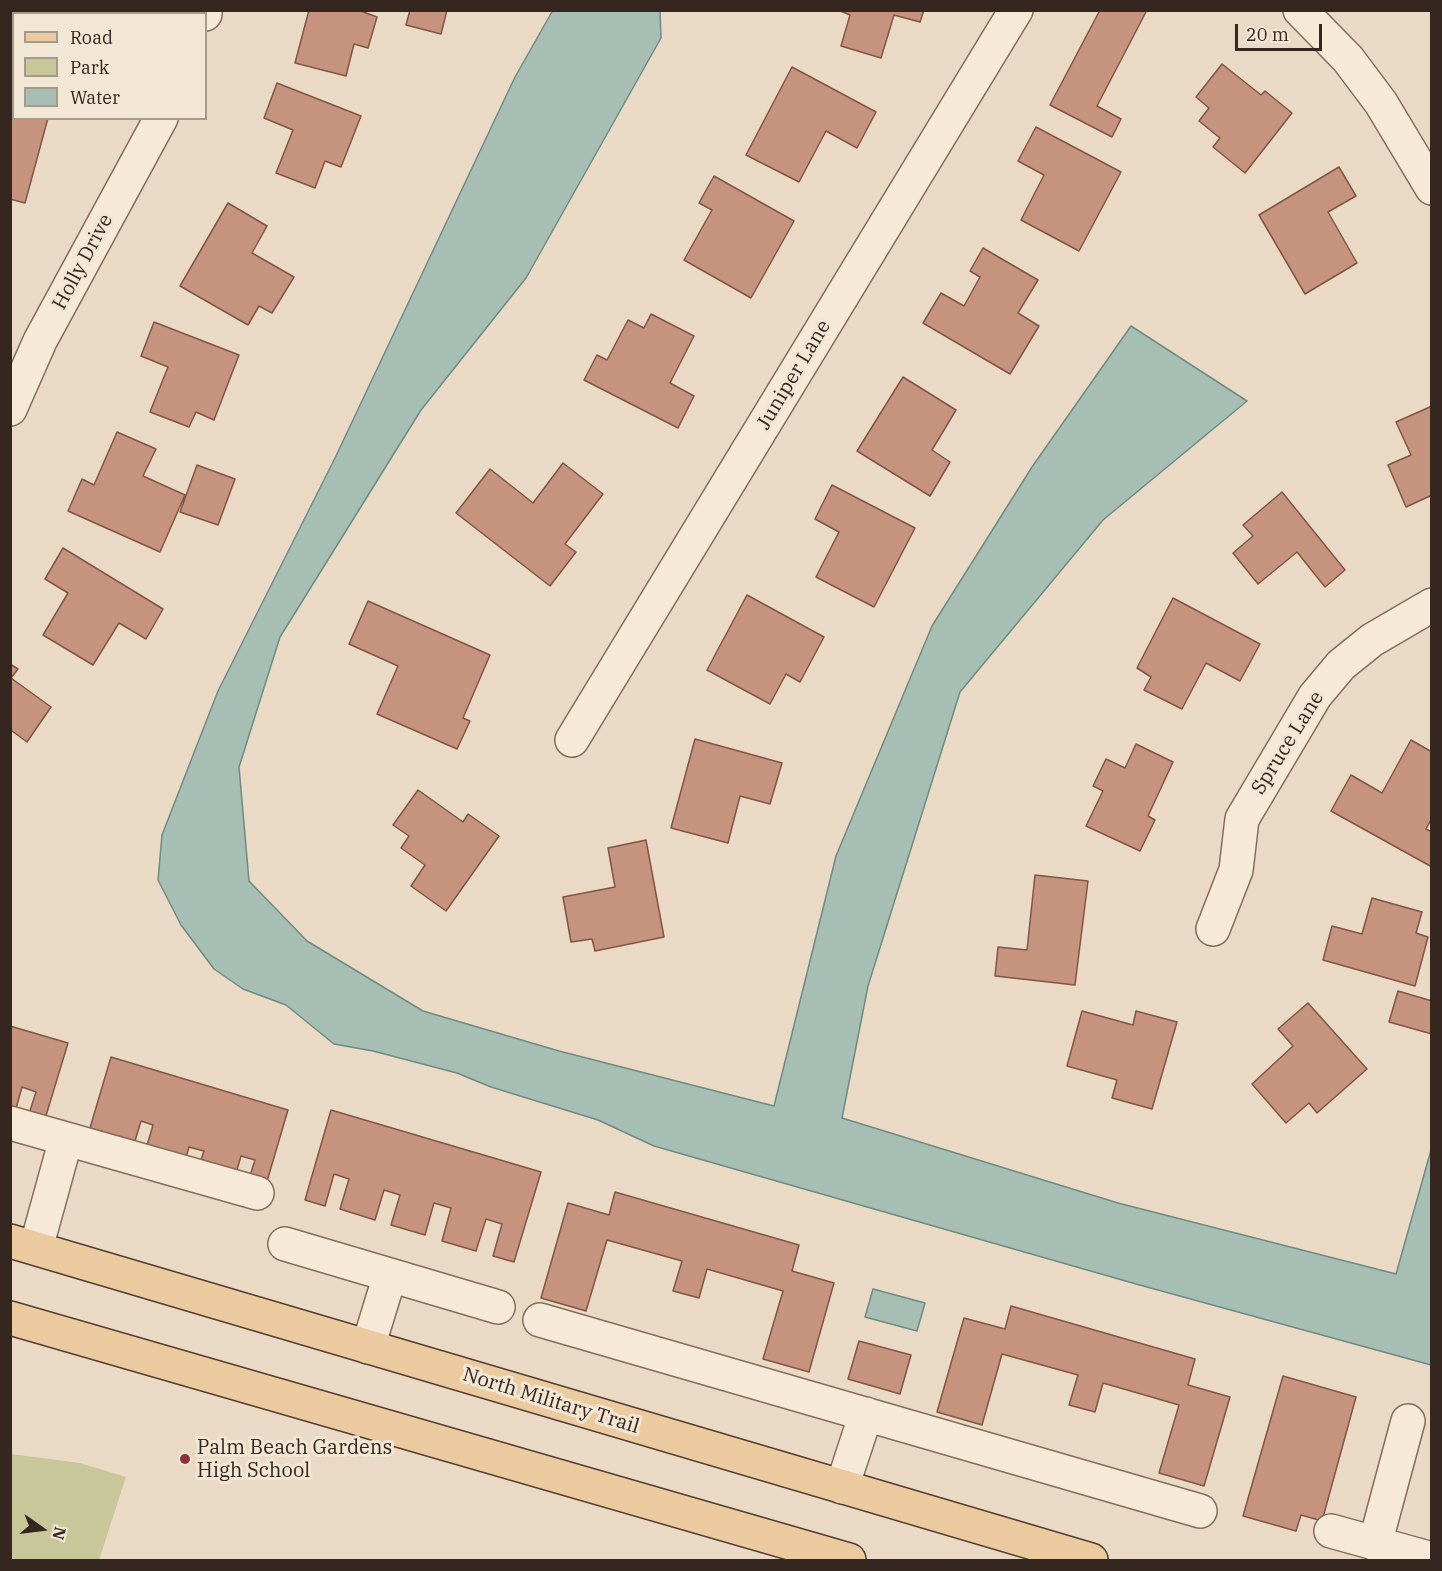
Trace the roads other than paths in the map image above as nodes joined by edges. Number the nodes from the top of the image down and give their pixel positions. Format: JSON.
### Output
{"nodes":[{"id":1,"x":1016,"y":10,"type":"edge"},
{"id":2,"x":1300,"y":10,"type":"edge"},
{"id":3,"x":160,"y":120,"type":"edge"},
{"id":4,"x":1431,"y":188,"type":"edge"},
{"id":5,"x":10,"y":409,"type":"edge"},
{"id":6,"x":1431,"y":605,"type":"edge"},
{"id":7,"x":572,"y":740,"type":"dead end"},
{"id":8,"x":1213,"y":929,"type":"dead end"},
{"id":9,"x":10,"y":1123,"type":"edge"},
{"id":10,"x":66,"y":1139,"type":"junction"},
{"id":11,"x":257,"y":1193,"type":"dead end"},
{"id":12,"x":23,"y":1244,"type":"edge"},
{"id":13,"x":285,"y":1244,"type":"dead end"},
{"id":14,"x":390,"y":1275,"type":"junction"},
{"id":15,"x":498,"y":1307,"type":"dead end"},
{"id":16,"x":10,"y":1318,"type":"edge"},
{"id":17,"x":540,"y":1320,"type":"dead end"},
{"id":18,"x":368,"y":1347,"type":"junction"},
{"id":19,"x":866,"y":1414,"type":"junction"},
{"id":20,"x":1408,"y":1421,"type":"dead end"},
{"id":21,"x":842,"y":1487,"type":"junction"},
{"id":22,"x":1200,"y":1511,"type":"dead end"},
{"id":23,"x":1330,"y":1531,"type":"dead end"},
{"id":24,"x":1375,"y":1544,"type":"junction"},
{"id":25,"x":849,"y":1560,"type":"edge"},
{"id":26,"x":1091,"y":1560,"type":"edge"},
{"id":27,"x":1431,"y":1560,"type":"edge"}],
"edges":[{"from":1,"to":7,"type":"street","name":"Juniper Lane"},
{"from":2,"to":4,"type":"street"},
{"from":3,"to":5,"type":"street","name":"Holly Drive"},
{"from":6,"to":8,"type":"street","name":"Spruce Lane"},
{"from":9,"to":10,"type":"street"},
{"from":10,"to":11,"type":"street"},
{"from":10,"to":12,"type":"street"},
{"from":12,"to":18,"type":"main road","name":"North Military Trail"},
{"from":13,"to":14,"type":"street"},
{"from":14,"to":15,"type":"street"},
{"from":14,"to":18,"type":"street"},
{"from":16,"to":25,"type":"main road"},
{"from":17,"to":19,"type":"street"},
{"from":18,"to":21,"type":"main road","name":"North Military Trail"},
{"from":19,"to":21,"type":"street"},
{"from":19,"to":22,"type":"street"},
{"from":20,"to":24,"type":"street"},
{"from":21,"to":26,"type":"main road","name":"North Military Trail"},
{"from":23,"to":24,"type":"street"},
{"from":24,"to":27,"type":"street"}]}
